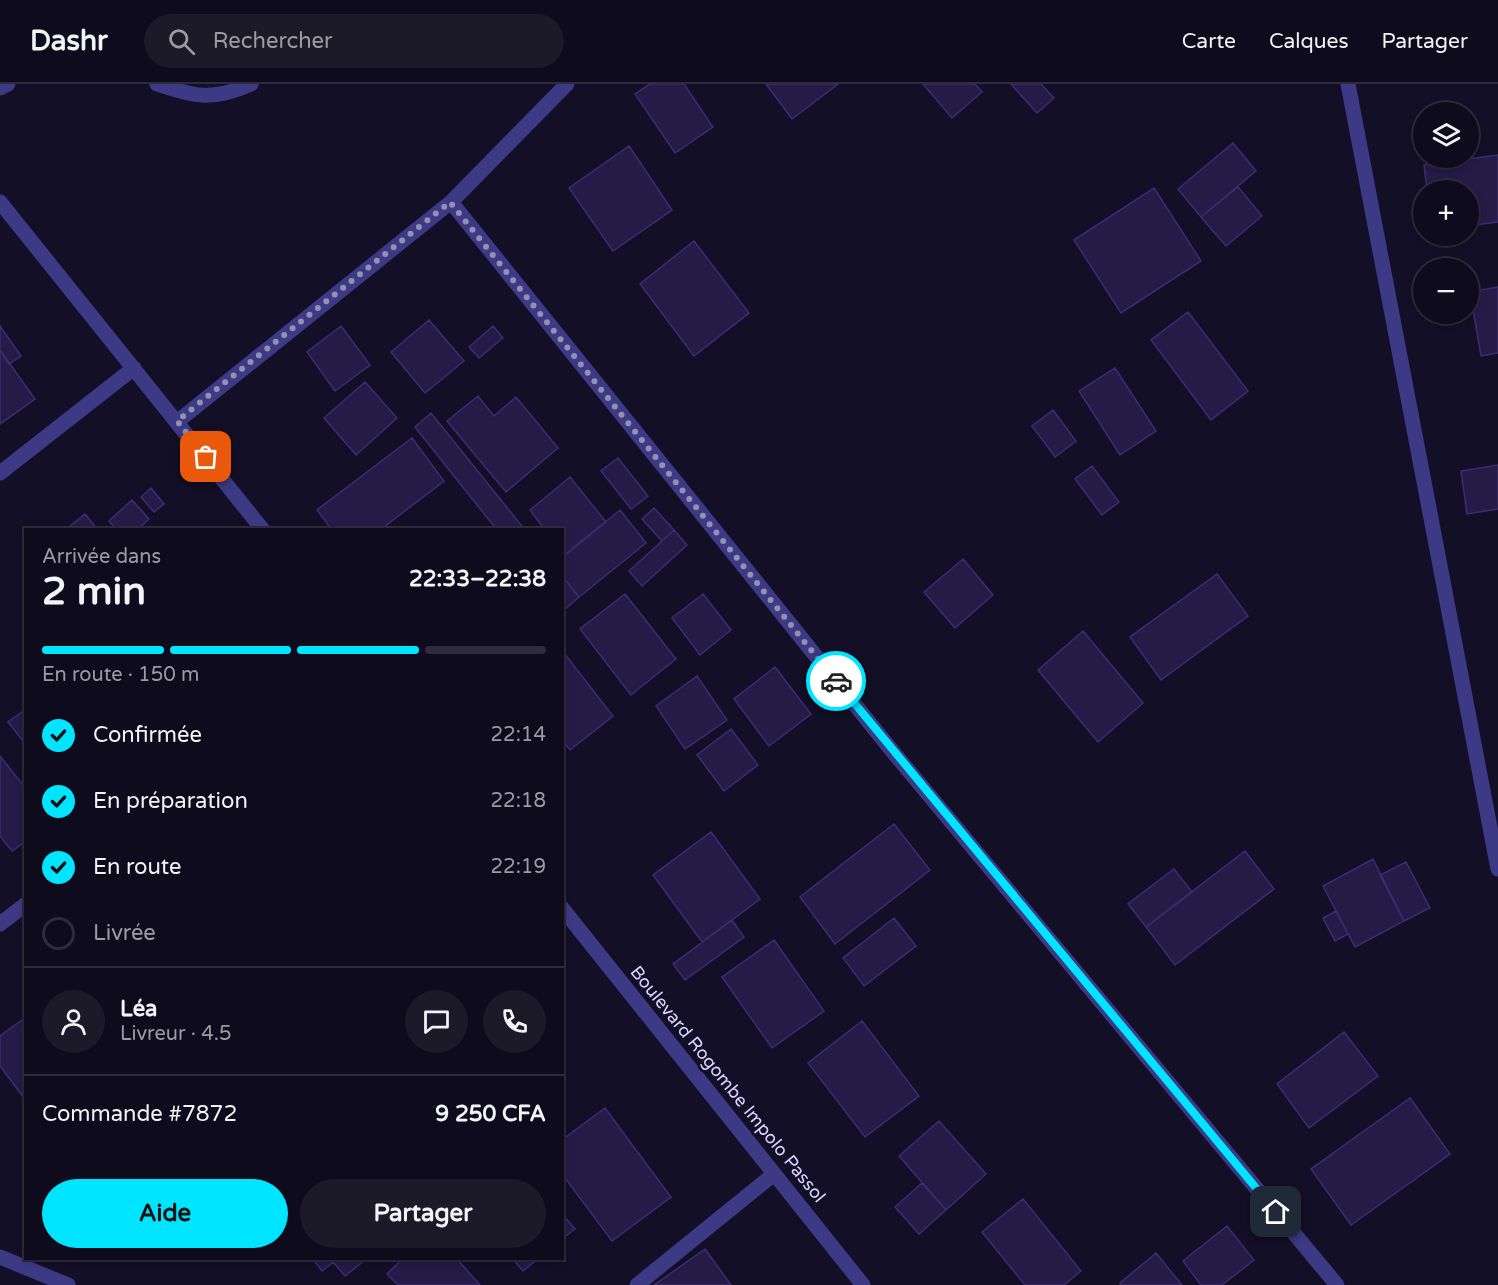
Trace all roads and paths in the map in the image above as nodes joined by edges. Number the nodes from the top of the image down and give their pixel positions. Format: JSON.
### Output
{"nodes":[{"id":1,"x":8,"y":84,"type":"edge"},
{"id":2,"x":157,"y":84,"type":"edge"},
{"id":3,"x":251,"y":84,"type":"edge"},
{"id":4,"x":567,"y":84,"type":"edge"},
{"id":5,"x":1348,"y":84,"type":"edge"},
{"id":6,"x":0,"y":88,"type":"edge"},
{"id":7,"x":0,"y":202,"type":"edge"},
{"id":8,"x":450,"y":202,"type":"junction"},
{"id":9,"x":134,"y":368,"type":"junction"},
{"id":10,"x":177,"y":421,"type":"junction"},
{"id":11,"x":0,"y":473,"type":"edge"},
{"id":12,"x":261,"y":528,"type":"edge"},
{"id":13,"x":1498,"y":869,"type":"edge"},
{"id":14,"x":24,"y":906,"type":"edge"},
{"id":15,"x":564,"y":910,"type":"edge"},
{"id":16,"x":0,"y":924,"type":"edge"},
{"id":17,"x":774,"y":1173,"type":"junction"},
{"id":18,"x":0,"y":1257,"type":"edge"},
{"id":19,"x":68,"y":1285,"type":"edge"},
{"id":20,"x":637,"y":1285,"type":"edge"},
{"id":21,"x":863,"y":1285,"type":"edge"},
{"id":22,"x":1337,"y":1285,"type":"edge"}],
"edges":[{"from":1,"to":6,"type":"street"},
{"from":2,"to":3,"type":"street"},
{"from":4,"to":8,"type":"street"},
{"from":5,"to":13,"type":"street"},
{"from":7,"to":9,"type":"street"},
{"from":8,"to":10,"type":"street"},
{"from":8,"to":22,"type":"street"},
{"from":9,"to":10,"type":"street"},
{"from":9,"to":11,"type":"street"},
{"from":10,"to":12,"type":"street"},
{"from":14,"to":16,"type":"street"},
{"from":15,"to":17,"type":"street","name":"Boulevard Rogombe Impolo Passol"},
{"from":17,"to":20,"type":"street"},
{"from":17,"to":21,"type":"street","name":"Boulevard Rogombe Impolo Passol"},
{"from":18,"to":19,"type":"street"}]}
